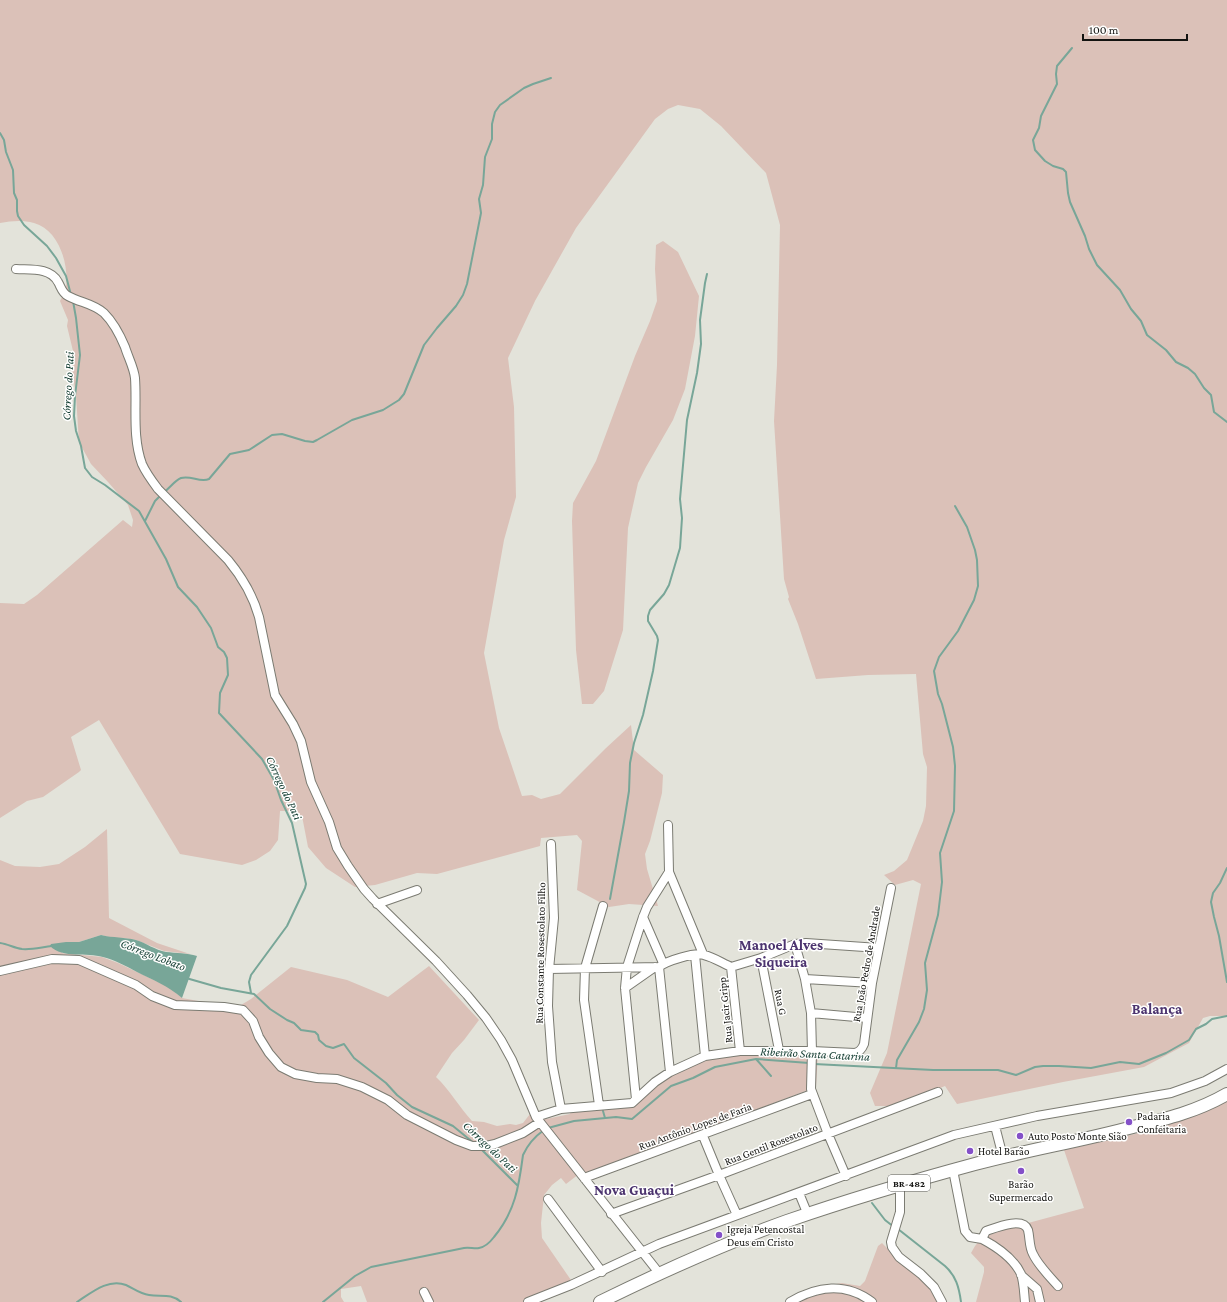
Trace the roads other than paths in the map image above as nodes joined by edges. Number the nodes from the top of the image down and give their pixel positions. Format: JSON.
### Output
{"nodes":[{"id":1,"x":16,"y":269,"type":"dead end"},
{"id":2,"x":668,"y":825,"type":"dead end"},
{"id":3,"x":551,"y":844,"type":"dead end"},
{"id":4,"x":668,"y":872,"type":"junction"},
{"id":5,"x":891,"y":888,"type":"dead end"},
{"id":6,"x":417,"y":890,"type":"dead end"},
{"id":7,"x":377,"y":904,"type":"junction"},
{"id":8,"x":604,"y":906,"type":"dead end"},
{"id":9,"x":643,"y":917,"type":"junction"},
{"id":10,"x":796,"y":944,"type":"junction"},
{"id":11,"x":879,"y":948,"type":"junction"},
{"id":12,"x":699,"y":954,"type":"junction"},
{"id":13,"x":761,"y":958,"type":"junction"},
{"id":14,"x":659,"y":966,"type":"junction"},
{"id":15,"x":626,"y":967,"type":"junction"},
{"id":16,"x":731,"y":967,"type":"junction"},
{"id":17,"x":585,"y":968,"type":"junction"},
{"id":18,"x":549,"y":969,"type":"junction"},
{"id":19,"x":0,"y":971,"type":"edge"},
{"id":20,"x":805,"y":979,"type":"junction"},
{"id":21,"x":872,"y":983,"type":"junction"},
{"id":22,"x":625,"y":988,"type":"junction"},
{"id":23,"x":811,"y":1013,"type":"junction"},
{"id":24,"x":867,"y":1018,"type":"junction"},
{"id":25,"x":779,"y":1050,"type":"junction"},
{"id":26,"x":740,"y":1051,"type":"junction"},
{"id":27,"x":705,"y":1056,"type":"junction"},
{"id":28,"x":812,"y":1060,"type":"junction"},
{"id":29,"x":1227,"y":1069,"type":"edge"},
{"id":30,"x":670,"y":1072,"type":"junction"},
{"id":31,"x":938,"y":1092,"type":"dead end"},
{"id":32,"x":812,"y":1094,"type":"junction"},
{"id":33,"x":1227,"y":1094,"type":"edge"},
{"id":34,"x":636,"y":1098,"type":"junction"},
{"id":35,"x":599,"y":1106,"type":"junction"},
{"id":36,"x":561,"y":1109,"type":"junction"},
{"id":37,"x":541,"y":1125,"type":"junction"},
{"id":38,"x":995,"y":1126,"type":"junction"},
{"id":39,"x":828,"y":1134,"type":"junction"},
{"id":40,"x":703,"y":1136,"type":"junction"},
{"id":41,"x":1004,"y":1157,"type":"junction"},
{"id":42,"x":953,"y":1170,"type":"junction"},
{"id":43,"x":718,"y":1175,"type":"junction"},
{"id":44,"x":846,"y":1176,"type":"junction"},
{"id":45,"x":584,"y":1178,"type":"junction"},
{"id":46,"x":900,"y":1185,"type":"junction"},
{"id":47,"x":799,"y":1193,"type":"junction"},
{"id":48,"x":548,"y":1199,"type":"dead end"},
{"id":49,"x":611,"y":1214,"type":"junction"},
{"id":50,"x":737,"y":1215,"type":"junction"},
{"id":51,"x":808,"y":1215,"type":"junction"},
{"id":52,"x":982,"y":1239,"type":"junction"},
{"id":53,"x":642,"y":1252,"type":"junction"},
{"id":54,"x":602,"y":1272,"type":"junction"},
{"id":55,"x":659,"y":1273,"type":"junction"},
{"id":56,"x":1021,"y":1274,"type":"junction"},
{"id":57,"x":1058,"y":1286,"type":"dead end"},
{"id":58,"x":424,"y":1292,"type":"dead end"},
{"id":59,"x":429,"y":1302,"type":"edge"},
{"id":60,"x":528,"y":1302,"type":"edge"},
{"id":61,"x":600,"y":1302,"type":"edge"},
{"id":62,"x":790,"y":1302,"type":"edge"},
{"id":63,"x":872,"y":1302,"type":"edge"},
{"id":64,"x":942,"y":1302,"type":"edge"},
{"id":65,"x":1025,"y":1302,"type":"edge"},
{"id":66,"x":1040,"y":1302,"type":"edge"}],
"edges":[{"from":1,"to":7,"type":"street"},
{"from":2,"to":4,"type":"street"},
{"from":3,"to":18,"type":"street","name":"Rua Constante Rosestolato Filho"},
{"from":4,"to":9,"type":"street"},
{"from":4,"to":12,"type":"street"},
{"from":5,"to":11,"type":"street","name":"Rua João Pedro de Andrade"},
{"from":6,"to":7,"type":"street"},
{"from":7,"to":37,"type":"street"},
{"from":8,"to":17,"type":"street"},
{"from":9,"to":14,"type":"street"},
{"from":9,"to":15,"type":"street"},
{"from":10,"to":11,"type":"street"},
{"from":10,"to":13,"type":"street"},
{"from":10,"to":20,"type":"street"},
{"from":11,"to":21,"type":"street","name":"Rua João Pedro de Andrade"},
{"from":12,"to":14,"type":"street"},
{"from":12,"to":16,"type":"street"},
{"from":12,"to":27,"type":"street"},
{"from":13,"to":16,"type":"street"},
{"from":13,"to":25,"type":"street","name":"Rua G"},
{"from":14,"to":15,"type":"street"},
{"from":14,"to":22,"type":"street"},
{"from":14,"to":30,"type":"street"},
{"from":15,"to":17,"type":"street"},
{"from":15,"to":22,"type":"street"},
{"from":16,"to":26,"type":"street","name":"Rua Jacir Gripp"},
{"from":17,"to":18,"type":"street"},
{"from":17,"to":35,"type":"street"},
{"from":18,"to":36,"type":"street","name":"Rua Constante Rosestolato Filho"},
{"from":19,"to":37,"type":"street"},
{"from":20,"to":21,"type":"street"},
{"from":20,"to":23,"type":"street"},
{"from":21,"to":24,"type":"street","name":"Rua João Pedro de Andrade"},
{"from":22,"to":34,"type":"street"},
{"from":23,"to":24,"type":"street"},
{"from":23,"to":28,"type":"street"},
{"from":24,"to":28,"type":"street","name":"Rua João Pedro de Andrade"},
{"from":25,"to":26,"type":"street"},
{"from":25,"to":28,"type":"street"},
{"from":26,"to":27,"type":"street"},
{"from":27,"to":30,"type":"street"},
{"from":28,"to":32,"type":"street"},
{"from":29,"to":38,"type":"street"},
{"from":30,"to":34,"type":"street"},
{"from":31,"to":39,"type":"street","name":"Rua Gentil Rosestolato"},
{"from":32,"to":39,"type":"street"},
{"from":32,"to":40,"type":"street","name":"Rua Antônio Lopes de Faria"},
{"from":33,"to":41,"type":"highway","number":"BR-482"},
{"from":34,"to":35,"type":"street"},
{"from":35,"to":36,"type":"street"},
{"from":36,"to":37,"type":"street"},
{"from":37,"to":45,"type":"street"},
{"from":38,"to":41,"type":"street"},
{"from":38,"to":44,"type":"street"},
{"from":39,"to":43,"type":"street","name":"Rua Gentil Rosestolato"},
{"from":39,"to":44,"type":"street"},
{"from":40,"to":43,"type":"street"},
{"from":40,"to":45,"type":"street","name":"Rua Antônio Lopes de Faria"},
{"from":41,"to":42,"type":"highway","number":"BR-482"},
{"from":42,"to":46,"type":"highway","number":"BR-482"},
{"from":42,"to":52,"type":"street"},
{"from":43,"to":49,"type":"street","name":"Rua Gentil Rosestolato"},
{"from":43,"to":50,"type":"street"},
{"from":44,"to":47,"type":"street"},
{"from":45,"to":49,"type":"street"},
{"from":46,"to":51,"type":"highway","number":"BR-482"},
{"from":46,"to":64,"type":"street"},
{"from":47,"to":50,"type":"street"},
{"from":47,"to":51,"type":"street"},
{"from":48,"to":54,"type":"street"},
{"from":49,"to":53,"type":"street"},
{"from":50,"to":53,"type":"street"},
{"from":51,"to":55,"type":"highway","number":"BR-482"},
{"from":52,"to":56,"type":"street"},
{"from":52,"to":57,"type":"street"},
{"from":53,"to":54,"type":"street"},
{"from":53,"to":55,"type":"street"},
{"from":54,"to":60,"type":"street"},
{"from":55,"to":61,"type":"highway","number":"BR-482"},
{"from":56,"to":65,"type":"street"},
{"from":56,"to":66,"type":"street"},
{"from":58,"to":59,"type":"street"},
{"from":62,"to":63,"type":"street"}]}
